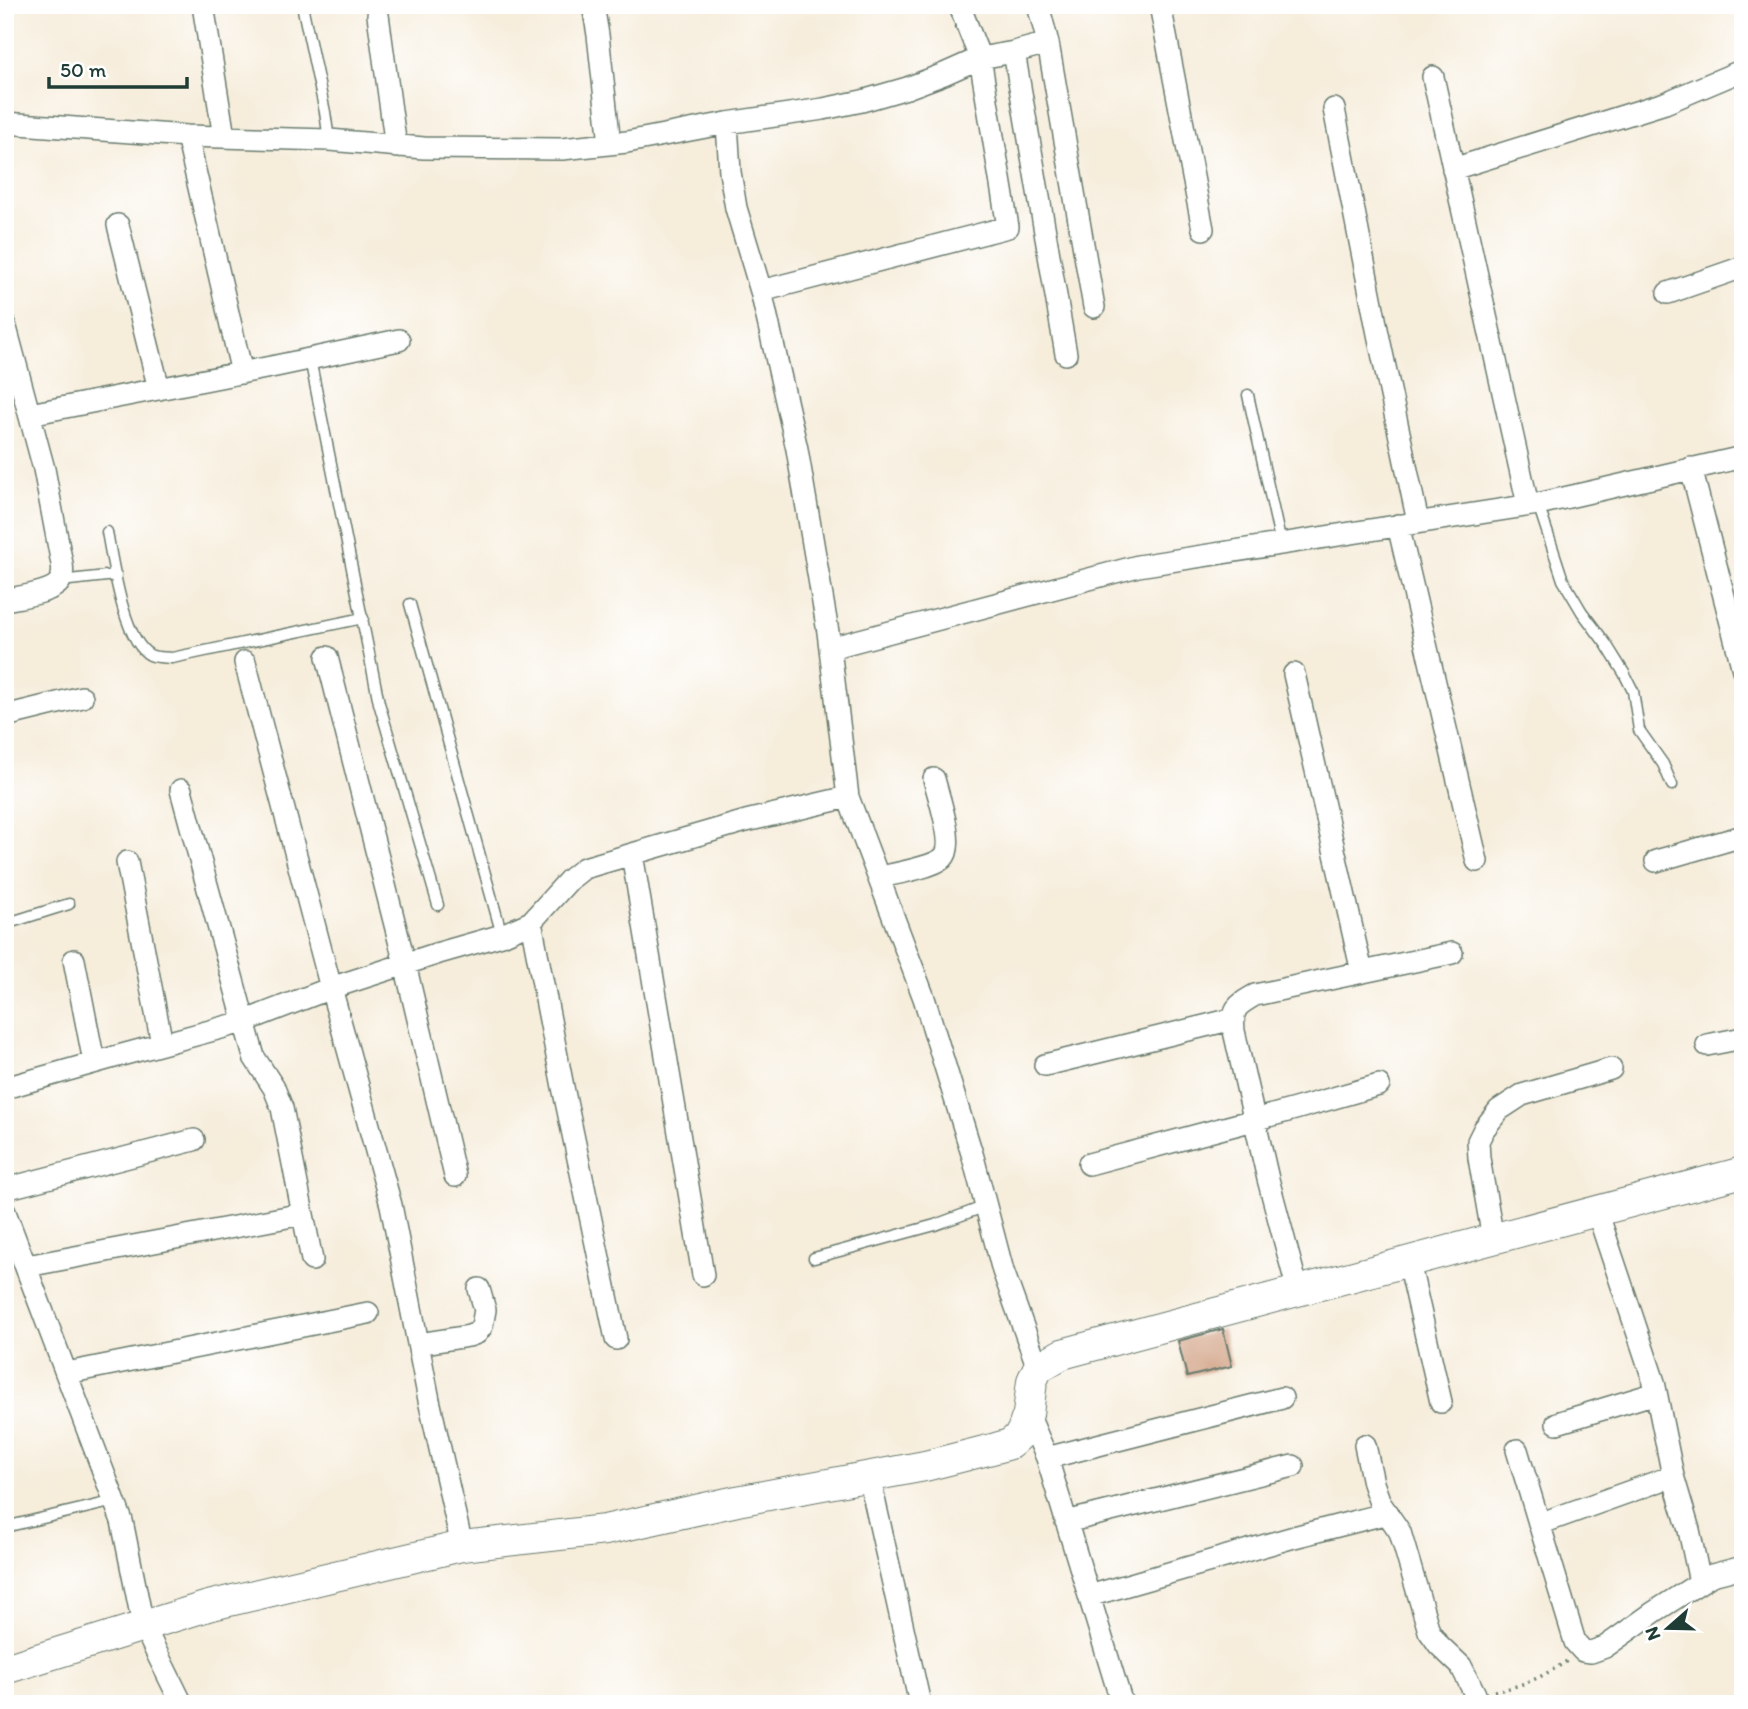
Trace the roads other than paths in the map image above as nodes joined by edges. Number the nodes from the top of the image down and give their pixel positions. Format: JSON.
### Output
{"nodes":[{"id":1,"x":202,"y":5,"type":"edge"},
{"id":2,"x":302,"y":5,"type":"edge"},
{"id":3,"x":593,"y":5,"type":"edge"},
{"id":4,"x":959,"y":5,"type":"edge"},
{"id":5,"x":1038,"y":5,"type":"edge"},
{"id":6,"x":1160,"y":5,"type":"edge"},
{"id":7,"x":378,"y":15,"type":"dead end"},
{"id":8,"x":1048,"y":43,"type":"junction"},
{"id":9,"x":1014,"y":52,"type":"junction"},
{"id":10,"x":980,"y":58,"type":"junction"},
{"id":11,"x":1743,"y":70,"type":"edge"},
{"id":12,"x":1433,"y":77,"type":"dead end"},
{"id":13,"x":1334,"y":109,"type":"dead end"},
{"id":14,"x":5,"y":123,"type":"edge"},
{"id":15,"x":727,"y":123,"type":"junction"},
{"id":16,"x":187,"y":136,"type":"junction"},
{"id":17,"x":224,"y":138,"type":"junction"},
{"id":18,"x":329,"y":140,"type":"junction"},
{"id":19,"x":610,"y":144,"type":"junction"},
{"id":20,"x":396,"y":147,"type":"junction"},
{"id":21,"x":1453,"y":169,"type":"junction"},
{"id":22,"x":118,"y":225,"type":"dead end"},
{"id":23,"x":1203,"y":229,"type":"dead end"},
{"id":24,"x":1743,"y":267,"type":"edge"},
{"id":25,"x":761,"y":291,"type":"junction"},
{"id":26,"x":1668,"y":293,"type":"dead end"},
{"id":27,"x":1094,"y":307,"type":"dead end"},
{"id":28,"x":5,"y":324,"type":"edge"},
{"id":29,"x":399,"y":340,"type":"dead end"},
{"id":30,"x":1066,"y":354,"type":"dead end"},
{"id":31,"x":310,"y":359,"type":"junction"},
{"id":32,"x":242,"y":373,"type":"junction"},
{"id":33,"x":159,"y":389,"type":"junction"},
{"id":34,"x":1248,"y":395,"type":"dead end"},
{"id":35,"x":30,"y":414,"type":"junction"},
{"id":36,"x":1743,"y":457,"type":"edge"},
{"id":37,"x":1691,"y":468,"type":"junction"},
{"id":38,"x":1533,"y":504,"type":"junction"},
{"id":39,"x":1408,"y":524,"type":"junction"},
{"id":40,"x":107,"y":532,"type":"dead end"},
{"id":41,"x":1281,"y":544,"type":"junction"},
{"id":42,"x":116,"y":575,"type":"junction"},
{"id":43,"x":60,"y":581,"type":"junction"},
{"id":44,"x":5,"y":600,"type":"edge"},
{"id":45,"x":410,"y":604,"type":"dead end"},
{"id":46,"x":363,"y":618,"type":"junction"},
{"id":47,"x":830,"y":649,"type":"junction"},
{"id":48,"x":327,"y":657,"type":"dead end"},
{"id":49,"x":245,"y":662,"type":"dead end"},
{"id":50,"x":1743,"y":670,"type":"edge"},
{"id":51,"x":1294,"y":674,"type":"dead end"},
{"id":52,"x":82,"y":697,"type":"dead end"},
{"id":53,"x":5,"y":716,"type":"edge"},
{"id":54,"x":934,"y":779,"type":"dead end"},
{"id":55,"x":1672,"y":785,"type":"dead end"},
{"id":56,"x":181,"y":790,"type":"dead end"},
{"id":57,"x":848,"y":797,"type":"junction"},
{"id":58,"x":1743,"y":836,"type":"edge"},
{"id":59,"x":632,"y":854,"type":"junction"},
{"id":60,"x":1477,"y":861,"type":"dead end"},
{"id":61,"x":1656,"y":861,"type":"dead end"},
{"id":62,"x":127,"y":862,"type":"dead end"},
{"id":63,"x":880,"y":877,"type":"junction"},
{"id":64,"x":69,"y":904,"type":"dead end"},
{"id":65,"x":438,"y":905,"type":"dead end"},
{"id":66,"x":531,"y":922,"type":"junction"},
{"id":67,"x":5,"y":924,"type":"edge"},
{"id":68,"x":502,"y":935,"type":"junction"},
{"id":69,"x":1452,"y":953,"type":"dead end"},
{"id":70,"x":74,"y":960,"type":"dead end"},
{"id":71,"x":405,"y":964,"type":"junction"},
{"id":72,"x":1362,"y":972,"type":"junction"},
{"id":73,"x":331,"y":988,"type":"junction"},
{"id":74,"x":1233,"y":1019,"type":"junction"},
{"id":75,"x":243,"y":1022,"type":"junction"},
{"id":76,"x":1743,"y":1038,"type":"edge"},
{"id":77,"x":162,"y":1044,"type":"junction"},
{"id":78,"x":1707,"y":1045,"type":"dead end"},
{"id":79,"x":94,"y":1062,"type":"junction"},
{"id":80,"x":1045,"y":1065,"type":"dead end"},
{"id":81,"x":1611,"y":1069,"type":"dead end"},
{"id":82,"x":1379,"y":1085,"type":"dead end"},
{"id":83,"x":5,"y":1088,"type":"edge"},
{"id":84,"x":1254,"y":1120,"type":"junction"},
{"id":85,"x":194,"y":1140,"type":"dead end"},
{"id":86,"x":1089,"y":1164,"type":"dead end"},
{"id":87,"x":1743,"y":1172,"type":"edge"},
{"id":88,"x":455,"y":1175,"type":"dead end"},
{"id":89,"x":5,"y":1189,"type":"edge"},
{"id":90,"x":986,"y":1206,"type":"junction"},
{"id":91,"x":1598,"y":1211,"type":"junction"},
{"id":92,"x":5,"y":1212,"type":"edge"},
{"id":93,"x":303,"y":1214,"type":"junction"},
{"id":94,"x":1493,"y":1239,"type":"junction"},
{"id":95,"x":814,"y":1258,"type":"dead end"},
{"id":96,"x":312,"y":1260,"type":"dead end"},
{"id":97,"x":1409,"y":1262,"type":"junction"},
{"id":98,"x":27,"y":1266,"type":"junction"},
{"id":99,"x":703,"y":1275,"type":"dead end"},
{"id":100,"x":479,"y":1289,"type":"dead end"},
{"id":101,"x":1298,"y":1291,"type":"junction"},
{"id":102,"x":368,"y":1313,"type":"dead end"},
{"id":103,"x":616,"y":1339,"type":"dead end"},
{"id":104,"x":418,"y":1345,"type":"junction"},
{"id":105,"x":1038,"y":1368,"type":"junction"},
{"id":106,"x":67,"y":1373,"type":"junction"},
{"id":107,"x":1656,"y":1392,"type":"junction"},
{"id":108,"x":1282,"y":1398,"type":"dead end"},
{"id":109,"x":1441,"y":1402,"type":"dead end"},
{"id":110,"x":1028,"y":1414,"type":"junction"},
{"id":111,"x":1557,"y":1423,"type":"dead end"},
{"id":112,"x":1365,"y":1445,"type":"dead end"},
{"id":113,"x":1517,"y":1450,"type":"dead end"},
{"id":114,"x":1047,"y":1458,"type":"junction"},
{"id":115,"x":1293,"y":1466,"type":"dead end"},
{"id":116,"x":869,"y":1476,"type":"junction"},
{"id":117,"x":1673,"y":1476,"type":"junction"},
{"id":118,"x":115,"y":1501,"type":"junction"},
{"id":119,"x":1388,"y":1513,"type":"junction"},
{"id":120,"x":1066,"y":1522,"type":"junction"},
{"id":121,"x":1539,"y":1524,"type":"junction"},
{"id":122,"x":5,"y":1527,"type":"edge"},
{"id":123,"x":462,"y":1546,"type":"junction"},
{"id":124,"x":1743,"y":1567,"type":"edge"},
{"id":125,"x":1700,"y":1582,"type":"junction"},
{"id":126,"x":1089,"y":1596,"type":"junction"},
{"id":127,"x":143,"y":1625,"type":"junction"},
{"id":128,"x":5,"y":1669,"type":"edge"},
{"id":129,"x":1476,"y":1699,"type":"edge"},
{"id":130,"x":182,"y":1704,"type":"edge"},
{"id":131,"x":920,"y":1704,"type":"edge"},
{"id":132,"x":1122,"y":1704,"type":"edge"}],
"edges":[{"from":1,"to":17,"type":"street"},
{"from":2,"to":18,"type":"lane"},
{"from":3,"to":19,"type":"street"},
{"from":4,"to":10,"type":"street"},
{"from":5,"to":8,"type":"street"},
{"from":6,"to":23,"type":"street"},
{"from":7,"to":20,"type":"street"},
{"from":8,"to":9,"type":"street"},
{"from":8,"to":27,"type":"street"},
{"from":9,"to":10,"type":"street"},
{"from":9,"to":30,"type":"street"},
{"from":10,"to":15,"type":"street"},
{"from":10,"to":25,"type":"street"},
{"from":11,"to":21,"type":"street"},
{"from":12,"to":21,"type":"street"},
{"from":13,"to":39,"type":"street"},
{"from":14,"to":16,"type":"street"},
{"from":15,"to":19,"type":"street"},
{"from":15,"to":25,"type":"street"},
{"from":16,"to":17,"type":"street"},
{"from":16,"to":32,"type":"street"},
{"from":17,"to":18,"type":"street"},
{"from":18,"to":20,"type":"street"},
{"from":19,"to":20,"type":"street"},
{"from":21,"to":38,"type":"street"},
{"from":22,"to":33,"type":"street"},
{"from":24,"to":26,"type":"street"},
{"from":25,"to":47,"type":"street"},
{"from":28,"to":35,"type":"street"},
{"from":29,"to":31,"type":"street"},
{"from":31,"to":32,"type":"street"},
{"from":31,"to":46,"type":"lane"},
{"from":32,"to":33,"type":"street"},
{"from":33,"to":35,"type":"street"},
{"from":34,"to":41,"type":"lane"},
{"from":35,"to":43,"type":"street"},
{"from":36,"to":37,"type":"street"},
{"from":37,"to":38,"type":"street"},
{"from":37,"to":50,"type":"street"},
{"from":38,"to":39,"type":"street"},
{"from":38,"to":55,"type":"lane"},
{"from":39,"to":41,"type":"street"},
{"from":39,"to":60,"type":"street"},
{"from":40,"to":42,"type":"lane"},
{"from":41,"to":47,"type":"street"},
{"from":42,"to":43,"type":"lane"},
{"from":42,"to":46,"type":"lane"},
{"from":43,"to":44,"type":"street"},
{"from":45,"to":68,"type":"lane"},
{"from":46,"to":65,"type":"lane"},
{"from":47,"to":57,"type":"street"},
{"from":48,"to":71,"type":"street"},
{"from":49,"to":73,"type":"street"},
{"from":51,"to":72,"type":"street"},
{"from":52,"to":53,"type":"street"},
{"from":54,"to":63,"type":"street"},
{"from":56,"to":75,"type":"street"},
{"from":57,"to":59,"type":"street"},
{"from":57,"to":63,"type":"street"},
{"from":58,"to":61,"type":"street"},
{"from":59,"to":66,"type":"street"},
{"from":59,"to":99,"type":"street"},
{"from":62,"to":77,"type":"street"},
{"from":63,"to":90,"type":"street"},
{"from":64,"to":67,"type":"lane"},
{"from":66,"to":68,"type":"street"},
{"from":66,"to":103,"type":"street"},
{"from":68,"to":71,"type":"street"},
{"from":69,"to":72,"type":"street"},
{"from":70,"to":79,"type":"street"},
{"from":71,"to":73,"type":"street"},
{"from":71,"to":88,"type":"street"},
{"from":72,"to":74,"type":"street"},
{"from":73,"to":75,"type":"street"},
{"from":73,"to":104,"type":"street"},
{"from":74,"to":80,"type":"street"},
{"from":74,"to":84,"type":"street"},
{"from":75,"to":77,"type":"street"},
{"from":75,"to":93,"type":"street"},
{"from":76,"to":78,"type":"street"},
{"from":77,"to":79,"type":"street"},
{"from":79,"to":83,"type":"street"},
{"from":81,"to":94,"type":"street"},
{"from":82,"to":84,"type":"street"},
{"from":84,"to":86,"type":"street"},
{"from":84,"to":101,"type":"street"},
{"from":85,"to":89,"type":"street"},
{"from":87,"to":91,"type":"main road"},
{"from":90,"to":95,"type":"lane"},
{"from":90,"to":105,"type":"street"},
{"from":91,"to":94,"type":"main road"},
{"from":91,"to":107,"type":"street"},
{"from":92,"to":98,"type":"street"},
{"from":93,"to":96,"type":"street"},
{"from":93,"to":98,"type":"street"},
{"from":94,"to":97,"type":"main road"},
{"from":97,"to":101,"type":"main road"},
{"from":97,"to":109,"type":"street"},
{"from":98,"to":106,"type":"street"},
{"from":100,"to":104,"type":"street"},
{"from":101,"to":105,"type":"main road"},
{"from":102,"to":106,"type":"street"},
{"from":104,"to":123,"type":"street"},
{"from":105,"to":110,"type":"main road"},
{"from":106,"to":118,"type":"street"},
{"from":107,"to":111,"type":"street"},
{"from":107,"to":117,"type":"street"},
{"from":108,"to":114,"type":"street"},
{"from":110,"to":114,"type":"street"},
{"from":110,"to":116,"type":"main road"},
{"from":112,"to":119,"type":"street"},
{"from":113,"to":121,"type":"street"},
{"from":114,"to":120,"type":"street"},
{"from":115,"to":120,"type":"street"},
{"from":116,"to":123,"type":"main road"},
{"from":116,"to":131,"type":"street"},
{"from":117,"to":121,"type":"street"},
{"from":117,"to":125,"type":"street"},
{"from":118,"to":122,"type":"lane"},
{"from":118,"to":127,"type":"street"},
{"from":119,"to":126,"type":"street"},
{"from":119,"to":129,"type":"street"},
{"from":120,"to":126,"type":"street"},
{"from":121,"to":125,"type":"street"},
{"from":123,"to":127,"type":"main road"},
{"from":124,"to":125,"type":"street"},
{"from":126,"to":132,"type":"street"},
{"from":127,"to":128,"type":"main road"},
{"from":127,"to":130,"type":"street"}]}
